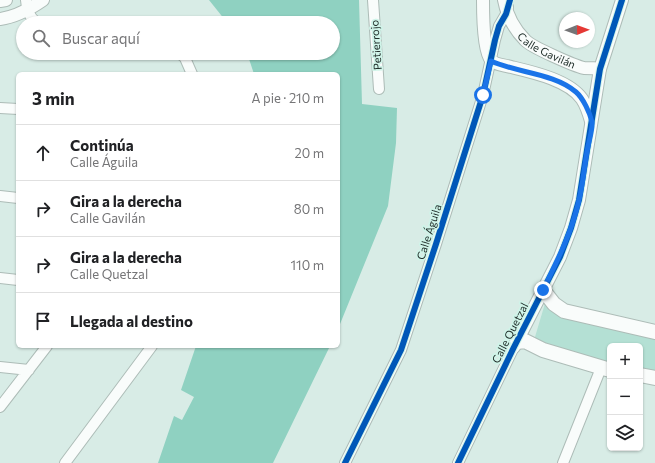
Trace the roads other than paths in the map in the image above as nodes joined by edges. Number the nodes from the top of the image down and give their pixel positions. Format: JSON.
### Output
{"nodes":[{"id":1,"x":6,"y":0,"type":"edge"},
{"id":2,"x":43,"y":0,"type":"edge"},
{"id":3,"x":373,"y":0,"type":"edge"},
{"id":4,"x":483,"y":0,"type":"edge"},
{"id":5,"x":504,"y":0,"type":"edge"},
{"id":6,"x":510,"y":0,"type":"edge"},
{"id":7,"x":622,"y":0,"type":"edge"},
{"id":8,"x":0,"y":1,"type":"edge"},
{"id":9,"x":26,"y":5,"type":"edge"},
{"id":10,"x":506,"y":14,"type":"junction"},
{"id":11,"x":30,"y":16,"type":"edge"},
{"id":12,"x":0,"y":19,"type":"edge"},
{"id":13,"x":186,"y":60,"type":"edge"},
{"id":14,"x":491,"y":61,"type":"junction"},
{"id":15,"x":600,"y":69,"type":"junction"},
{"id":16,"x":191,"y":72,"type":"edge"},
{"id":17,"x":379,"y":89,"type":"dead end"},
{"id":18,"x":0,"y":108,"type":"edge"},
{"id":19,"x":16,"y":109,"type":"edge"},
{"id":20,"x":592,"y":122,"type":"junction"},
{"id":21,"x":0,"y":196,"type":"edge"},
{"id":22,"x":16,"y":198,"type":"edge"},
{"id":23,"x":0,"y":278,"type":"edge"},
{"id":24,"x":16,"y":280,"type":"edge"},
{"id":25,"x":543,"y":290,"type":"junction"},
{"id":26,"x":655,"y":332,"type":"edge"},
{"id":27,"x":515,"y":345,"type":"junction"},
{"id":28,"x":46,"y":348,"type":"edge"},
{"id":29,"x":151,"y":348,"type":"edge"},
{"id":30,"x":0,"y":367,"type":"edge"},
{"id":31,"x":606,"y":369,"type":"edge"},
{"id":32,"x":29,"y":370,"type":"junction"},
{"id":33,"x":643,"y":376,"type":"edge"},
{"id":34,"x":655,"y":378,"type":"edge"},
{"id":35,"x":0,"y":407,"type":"edge"},
{"id":36,"x":65,"y":463,"type":"edge"},
{"id":37,"x":345,"y":463,"type":"edge"},
{"id":38,"x":458,"y":463,"type":"edge"},
{"id":39,"x":563,"y":463,"type":"edge"}],
"edges":[{"from":1,"to":8,"type":"street"},
{"from":2,"to":9,"type":"street"},
{"from":3,"to":17,"type":"street","name":"Petierrojo"},
{"from":4,"to":14,"type":"street"},
{"from":5,"to":10,"type":"street"},
{"from":6,"to":10,"type":"street","name":"Calle Águila"},
{"from":7,"to":15,"type":"street","name":"Calle Quetzal"},
{"from":9,"to":11,"type":"street"},
{"from":9,"to":12,"type":"street"},
{"from":10,"to":14,"type":"street","name":"Calle Águila"},
{"from":10,"to":15,"type":"street","name":"Calle Gavilán"},
{"from":13,"to":16,"type":"street"},
{"from":14,"to":20,"type":"street"},
{"from":14,"to":37,"type":"street","name":"Calle Águila"},
{"from":15,"to":20,"type":"street","name":"Calle Quetzal"},
{"from":18,"to":19,"type":"street"},
{"from":20,"to":25,"type":"street","name":"Calle Quetzal"},
{"from":21,"to":22,"type":"street"},
{"from":23,"to":24,"type":"street"},
{"from":25,"to":26,"type":"main road"},
{"from":25,"to":27,"type":"street","name":"Calle Quetzal"},
{"from":27,"to":31,"type":"main road"},
{"from":27,"to":38,"type":"street","name":"Calle Quetzal"},
{"from":28,"to":32,"type":"street"},
{"from":29,"to":36,"type":"street"},
{"from":30,"to":32,"type":"street"},
{"from":31,"to":39,"type":"street"},
{"from":32,"to":35,"type":"street"},
{"from":33,"to":34,"type":"main road"}]}
